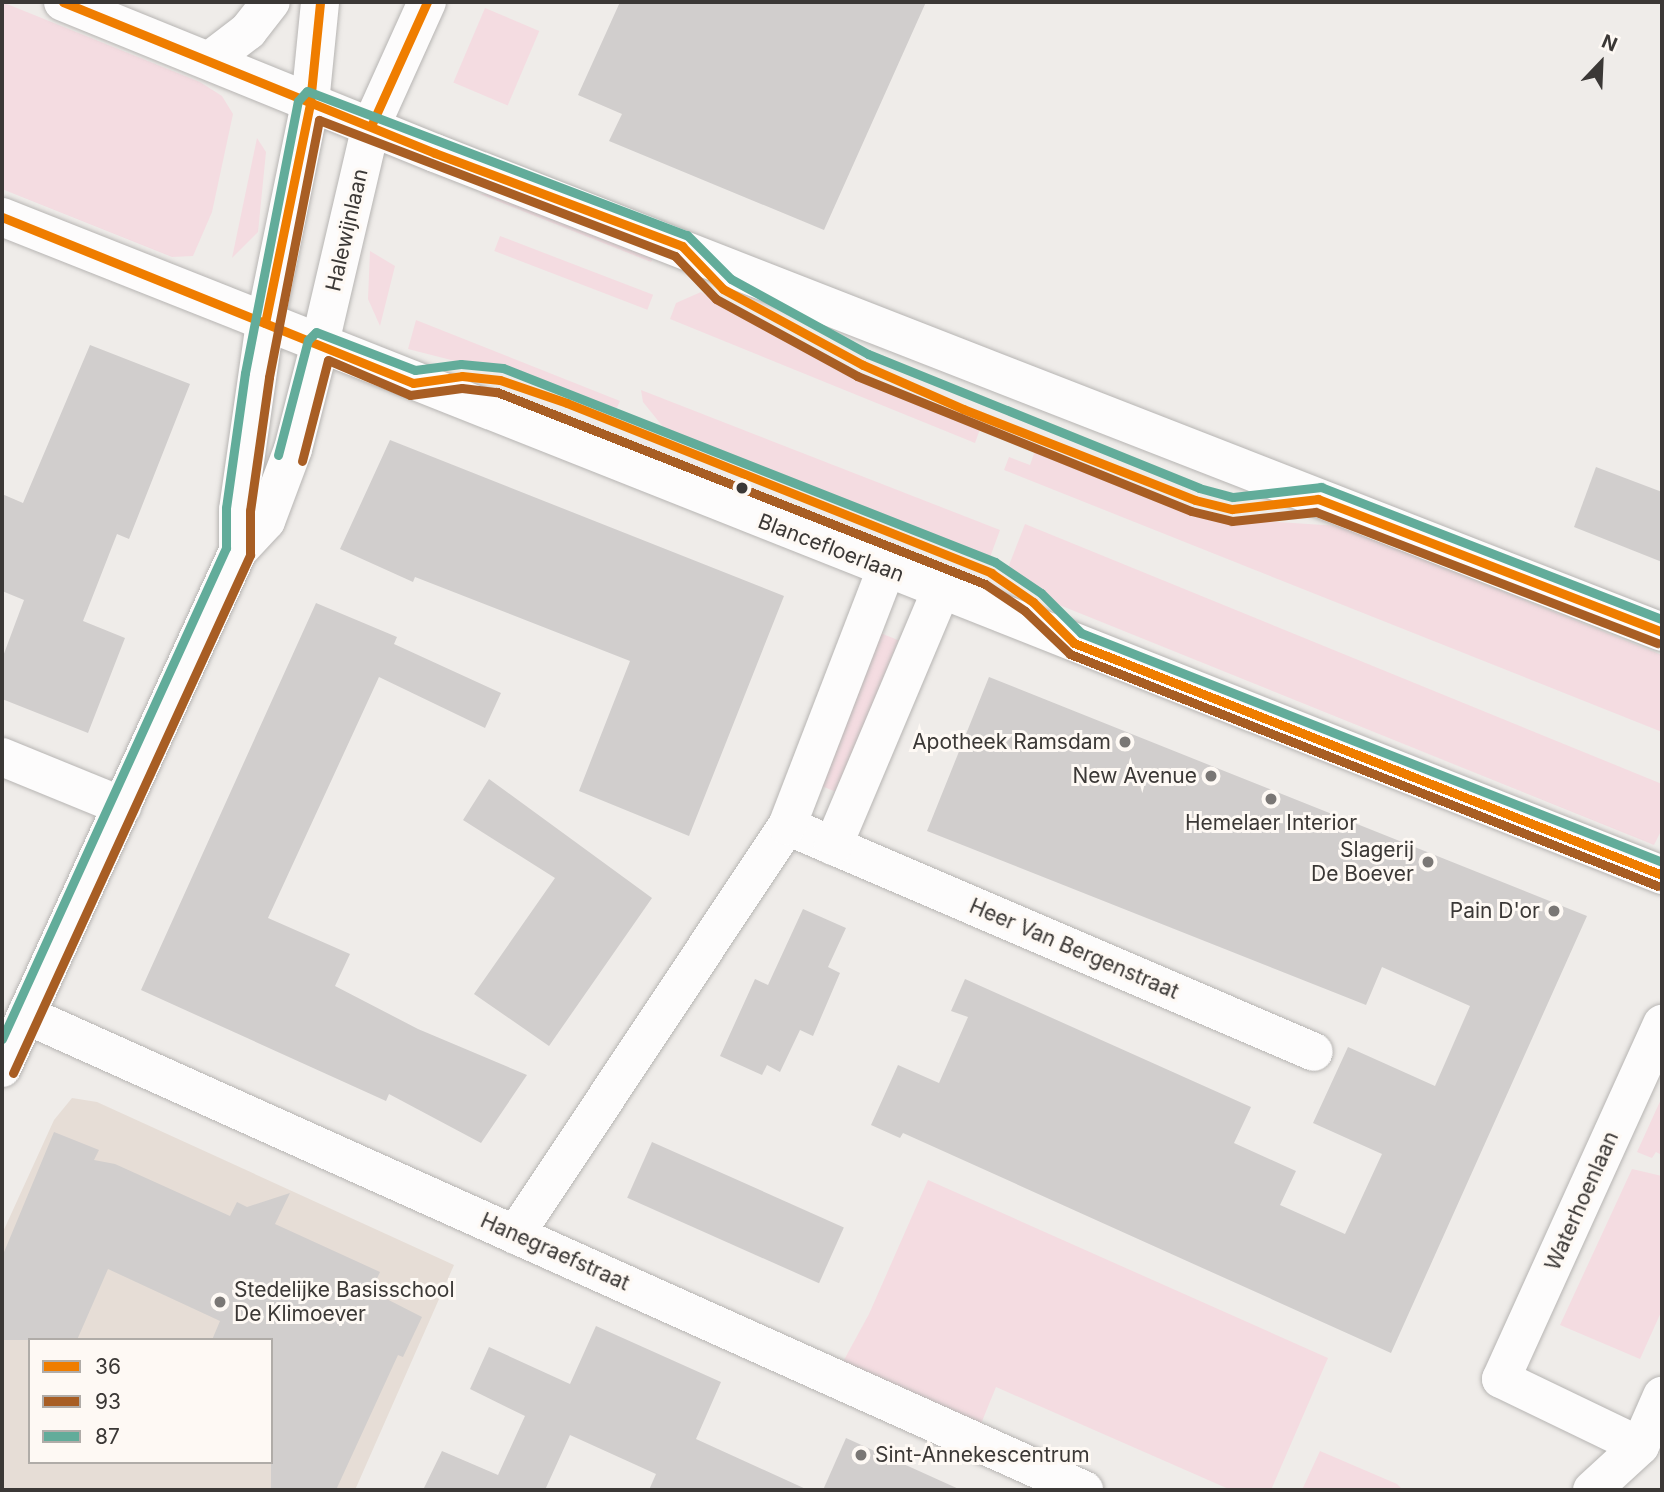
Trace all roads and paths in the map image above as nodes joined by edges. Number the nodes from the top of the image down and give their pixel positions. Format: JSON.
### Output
{"nodes":[{"id":1,"x":63,"y":2,"type":"edge"},
{"id":2,"x":271,"y":2,"type":"edge"},
{"id":3,"x":320,"y":2,"type":"edge"},
{"id":4,"x":427,"y":2,"type":"edge"},
{"id":5,"x":210,"y":60,"type":"junction"},
{"id":6,"x":310,"y":103,"type":"junction"},
{"id":7,"x":371,"y":126,"type":"junction"},
{"id":8,"x":2,"y":217,"type":"edge"},
{"id":9,"x":265,"y":323,"type":"junction"},
{"id":10,"x":320,"y":344,"type":"junction"},
{"id":11,"x":238,"y":551,"type":"junction"},
{"id":12,"x":887,"y":569,"type":"junction"},
{"id":13,"x":941,"y":590,"type":"junction"},
{"id":14,"x":1662,"y":632,"type":"edge"},
{"id":15,"x":2,"y":757,"type":"edge"},
{"id":16,"x":122,"y":806,"type":"junction"},
{"id":17,"x":787,"y":826,"type":"junction"},
{"id":18,"x":833,"y":846,"type":"junction"},
{"id":19,"x":1662,"y":875,"type":"edge"},
{"id":20,"x":26,"y":1015,"type":"junction"},
{"id":21,"x":1662,"y":1024,"type":"edge"},
{"id":22,"x":1314,"y":1052,"type":"dead end"},
{"id":23,"x":2,"y":1068,"type":"edge"},
{"id":24,"x":515,"y":1235,"type":"junction"},
{"id":25,"x":1662,"y":1396,"type":"edge"},
{"id":26,"x":1651,"y":1451,"type":"edge"},
{"id":27,"x":1084,"y":1490,"type":"edge"},
{"id":28,"x":1592,"y":1490,"type":"edge"}],
"edges":[{"from":1,"to":5,"type":"street"},
{"from":2,"to":5,"type":"street"},
{"from":3,"to":6,"type":"street"},
{"from":4,"to":7,"type":"street","name":"Halewijnlaan"},
{"from":5,"to":6,"type":"street"},
{"from":6,"to":7,"type":"street"},
{"from":6,"to":9,"type":"street"},
{"from":7,"to":10,"type":"street","name":"Halewijnlaan"},
{"from":7,"to":14,"type":"street"},
{"from":8,"to":9,"type":"street","name":"Blancefloerlaan"},
{"from":9,"to":10,"type":"street","name":"Blancefloerlaan"},
{"from":9,"to":11,"type":"street"},
{"from":10,"to":11,"type":"street","name":"Halewijnlaan"},
{"from":10,"to":12,"type":"street","name":"Blancefloerlaan"},
{"from":11,"to":16,"type":"street"},
{"from":12,"to":13,"type":"street","name":"Blancefloerlaan"},
{"from":12,"to":17,"type":"street"},
{"from":13,"to":18,"type":"street"},
{"from":13,"to":19,"type":"street","name":"Blancefloerlaan"},
{"from":15,"to":16,"type":"street"},
{"from":16,"to":20,"type":"street"},
{"from":17,"to":18,"type":"street","name":"Heer Van Bergenstraat"},
{"from":17,"to":24,"type":"street"},
{"from":18,"to":22,"type":"street","name":"Heer Van Bergenstraat"},
{"from":20,"to":23,"type":"street"},
{"from":20,"to":24,"type":"street","name":"Hanegraefstraat"},
{"from":21,"to":26,"type":"street","name":"Waterhoenlaan"},
{"from":24,"to":27,"type":"street","name":"Hanegraefstraat"},
{"from":25,"to":26,"type":"street"},
{"from":26,"to":28,"type":"street"}]}
